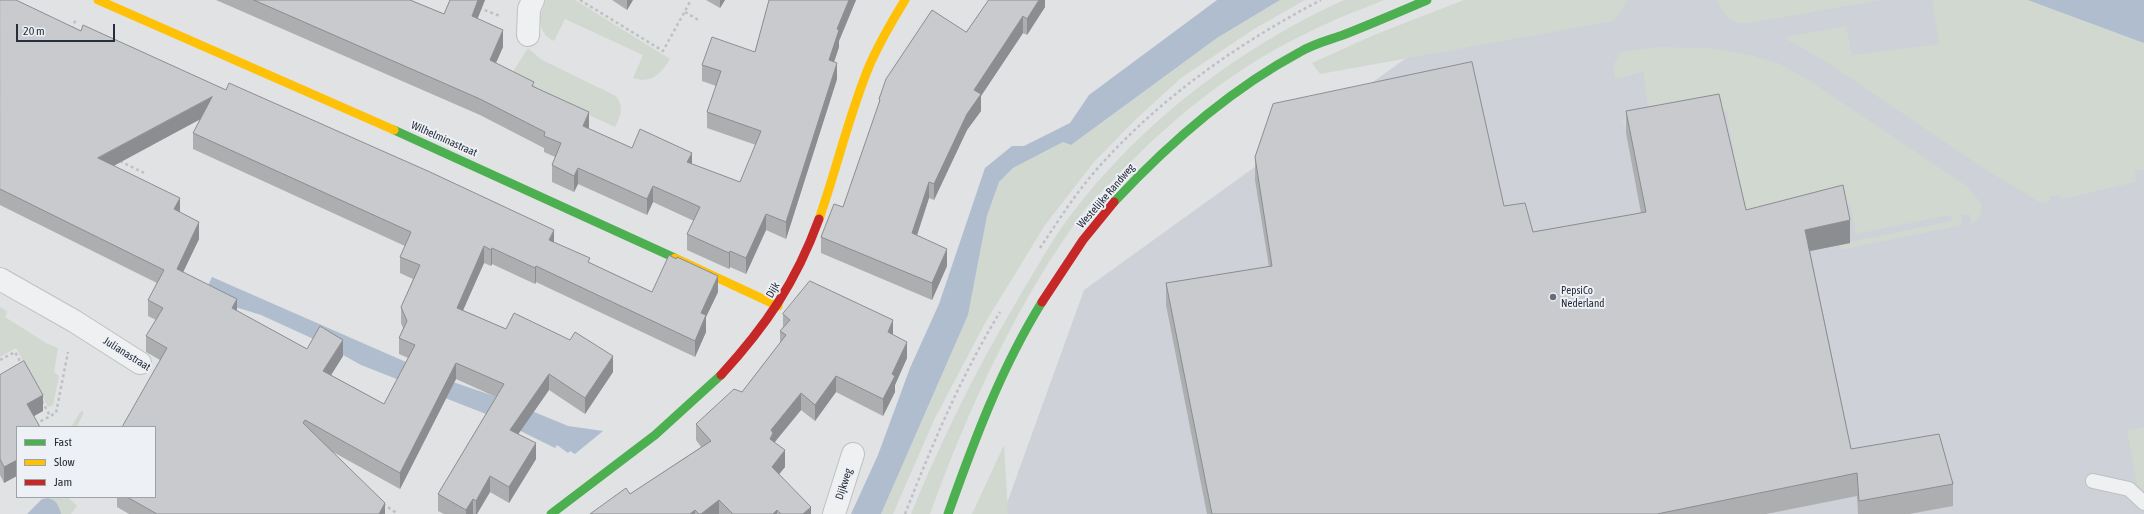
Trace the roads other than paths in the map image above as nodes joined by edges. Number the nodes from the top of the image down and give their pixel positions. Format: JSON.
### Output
{"nodes":[{"id":1,"x":98,"y":0,"type":"edge"},
{"id":2,"x":533,"y":0,"type":"edge"},
{"id":3,"x":905,"y":0,"type":"edge"},
{"id":4,"x":1427,"y":0,"type":"edge"},
{"id":5,"x":528,"y":30,"type":"road end"},
{"id":6,"x":0,"y":279,"type":"edge"},
{"id":7,"x":778,"y":306,"type":"junction"},
{"id":8,"x":140,"y":363,"type":"dead end"},
{"id":9,"x":854,"y":454,"type":"dead end"},
{"id":10,"x":2093,"y":481,"type":"dead end"},
{"id":11,"x":2144,"y":503,"type":"edge"},
{"id":12,"x":551,"y":514,"type":"edge"},
{"id":13,"x":834,"y":514,"type":"edge"},
{"id":14,"x":948,"y":514,"type":"edge"}],
"edges":[{"from":1,"to":7,"type":"street","name":"Wilhelminastraat"},
{"from":2,"to":5,"type":"street"},
{"from":3,"to":7,"type":"street","name":"Dijk"},
{"from":4,"to":14,"type":"street","name":"Westelijke Randweg"},
{"from":6,"to":8,"type":"street","name":"Julianastraat"},
{"from":7,"to":12,"type":"street","name":"Dijk"},
{"from":9,"to":13,"type":"street","name":"Dijkweg"},
{"from":10,"to":11,"type":"lane"}]}
